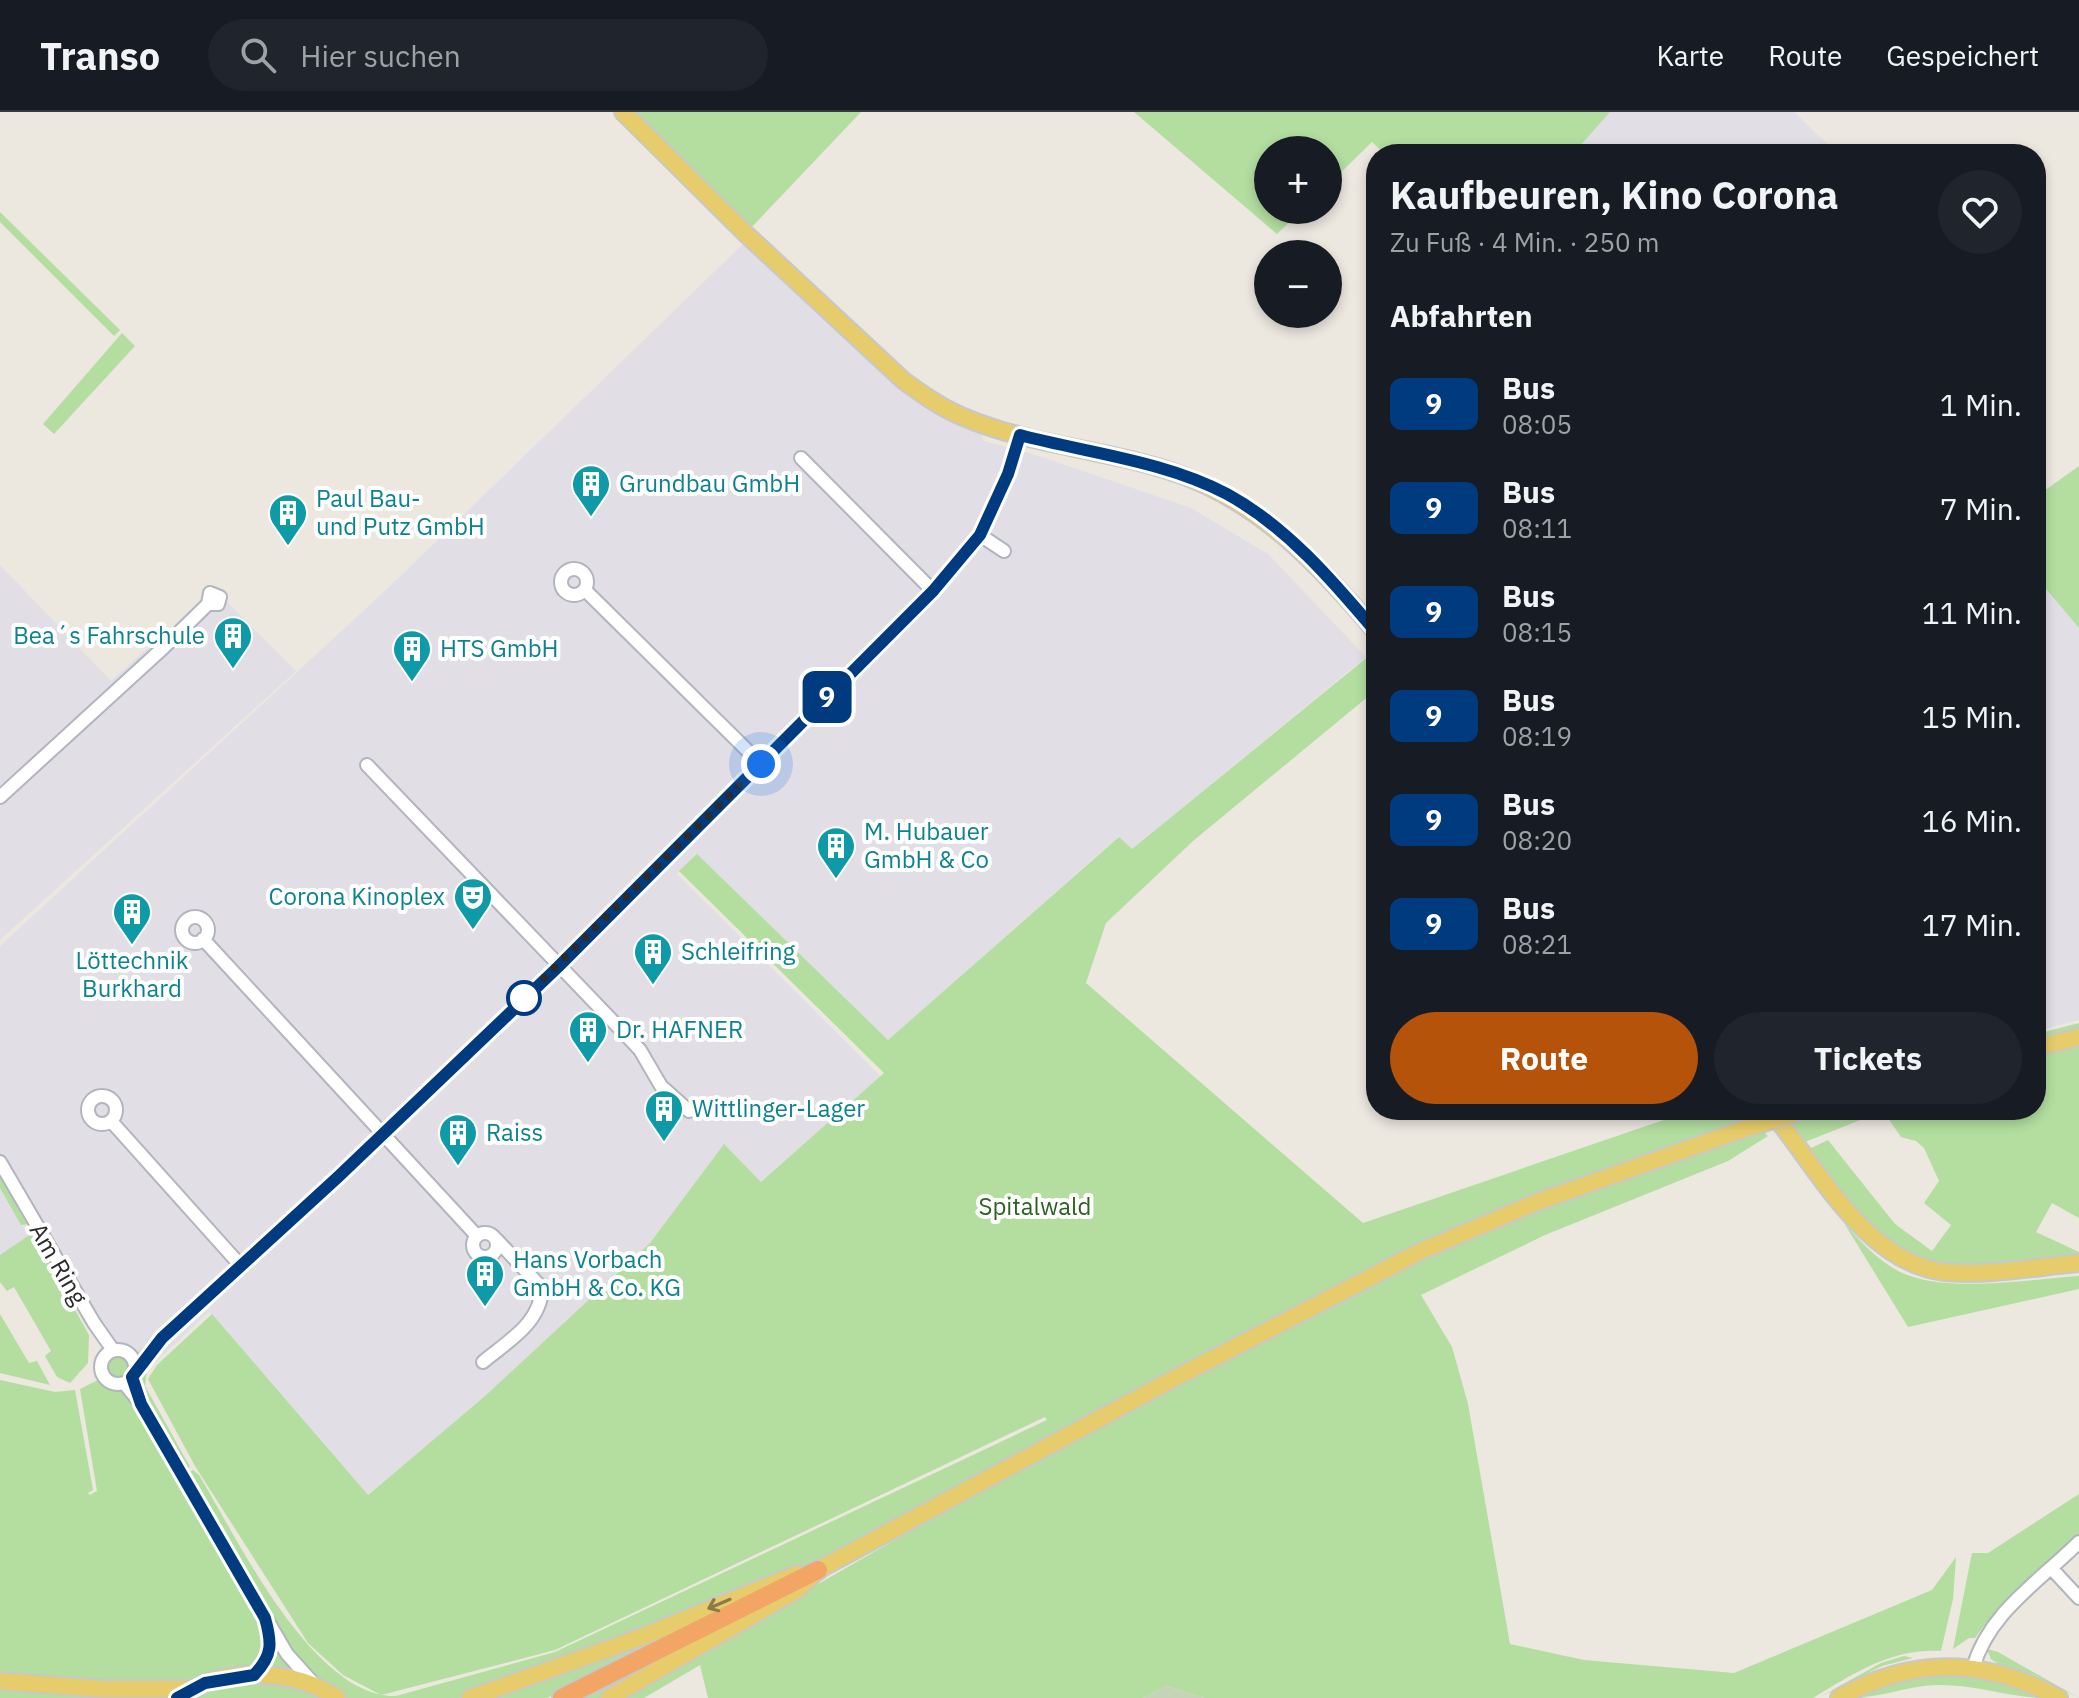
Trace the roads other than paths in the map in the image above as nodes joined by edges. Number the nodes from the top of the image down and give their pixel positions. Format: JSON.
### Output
{"nodes":[{"id":1,"x":623,"y":112,"type":"edge"},
{"id":2,"x":1020,"y":435,"type":"junction"},
{"id":3,"x":801,"y":458,"type":"dead end"},
{"id":4,"x":980,"y":535,"type":"junction"},
{"id":5,"x":1004,"y":551,"type":"dead end"},
{"id":6,"x":585,"y":590,"type":"dead end"},
{"id":7,"x":933,"y":591,"type":"junction"},
{"id":8,"x":208,"y":604,"type":"dead end"},
{"id":9,"x":1366,"y":621,"type":"edge"},
{"id":10,"x":761,"y":764,"type":"junction"},
{"id":11,"x":367,"y":765,"type":"dead end"},
{"id":12,"x":0,"y":797,"type":"edge"},
{"id":13,"x":203,"y":939,"type":"dead end"},
{"id":14,"x":558,"y":967,"type":"junction"},
{"id":15,"x":2079,"y":1037,"type":"edge"},
{"id":16,"x":2046,"y":1045,"type":"edge"},
{"id":17,"x":689,"y":1111,"type":"dead end"},
{"id":18,"x":1773,"y":1120,"type":"edge"},
{"id":19,"x":1778,"y":1120,"type":"edge"},
{"id":20,"x":111,"y":1121,"type":"dead end"},
{"id":21,"x":384,"y":1134,"type":"junction"},
{"id":22,"x":0,"y":1162,"type":"edge"},
{"id":23,"x":477,"y":1236,"type":"junction"},
{"id":24,"x":496,"y":1239,"type":"junction"},
{"id":25,"x":2079,"y":1263,"type":"edge"},
{"id":26,"x":241,"y":1266,"type":"junction"},
{"id":27,"x":162,"y":1338,"type":"junction"},
{"id":28,"x":110,"y":1352,"type":"junction"},
{"id":29,"x":129,"y":1353,"type":"junction"},
{"id":30,"x":483,"y":1362,"type":"dead end"},
{"id":31,"x":130,"y":1376,"type":"junction"},
{"id":32,"x":2079,"y":1542,"type":"edge"},
{"id":33,"x":2052,"y":1569,"type":"junction"},
{"id":34,"x":818,"y":1570,"type":"junction"},
{"id":35,"x":2079,"y":1598,"type":"edge"},
{"id":36,"x":265,"y":1618,"type":"junction"},
{"id":37,"x":1973,"y":1668,"type":"junction"},
{"id":38,"x":254,"y":1675,"type":"junction"},
{"id":39,"x":0,"y":1681,"type":"edge"},
{"id":40,"x":317,"y":1686,"type":"junction"},
{"id":41,"x":103,"y":1689,"type":"junction"},
{"id":42,"x":184,"y":1694,"type":"edge"},
{"id":43,"x":122,"y":1698,"type":"edge"},
{"id":44,"x":337,"y":1698,"type":"edge"},
{"id":45,"x":470,"y":1698,"type":"edge"},
{"id":46,"x":562,"y":1698,"type":"edge"},
{"id":47,"x":609,"y":1698,"type":"edge"},
{"id":48,"x":1839,"y":1698,"type":"edge"},
{"id":49,"x":2059,"y":1698,"type":"edge"}],
"edges":[{"from":1,"to":2,"type":"main road"},
{"from":2,"to":4,"type":"street"},
{"from":2,"to":9,"type":"main road"},
{"from":3,"to":7,"type":"street"},
{"from":4,"to":5,"type":"street"},
{"from":4,"to":7,"type":"street"},
{"from":6,"to":10,"type":"street"},
{"from":7,"to":10,"type":"street"},
{"from":8,"to":12,"type":"street"},
{"from":10,"to":14,"type":"street"},
{"from":11,"to":14,"type":"street"},
{"from":13,"to":21,"type":"street"},
{"from":14,"to":17,"type":"street"},
{"from":14,"to":21,"type":"street"},
{"from":15,"to":16,"type":"main road"},
{"from":18,"to":34,"type":"main road","bridge":true},
{"from":19,"to":25,"type":"main road"},
{"from":20,"to":26,"type":"street"},
{"from":21,"to":23,"type":"street"},
{"from":21,"to":26,"type":"street"},
{"from":22,"to":28,"type":"street","name":"Am Ring"},
{"from":23,"to":24,"type":"street"},
{"from":23,"to":24,"type":"street"},
{"from":24,"to":30,"type":"street"},
{"from":26,"to":27,"type":"street"},
{"from":27,"to":29,"type":"street"},
{"from":27,"to":31,"type":"street"},
{"from":28,"to":29,"type":"street"},
{"from":28,"to":31,"type":"street","name":"Am Ring"},
{"from":29,"to":31,"type":"street","name":"Am Ring"},
{"from":31,"to":36,"type":"street","name":"Am Ring"},
{"from":32,"to":33,"type":"street"},
{"from":33,"to":35,"type":"street"},
{"from":33,"to":37,"type":"street"},
{"from":34,"to":45,"type":"main road","one_way":true},
{"from":34,"to":46,"type":"highway"},
{"from":34,"to":47,"type":"main road"},
{"from":36,"to":38,"type":"street","name":"Am Ring"},
{"from":36,"to":40,"type":"street","name":"Am Ring"},
{"from":37,"to":48,"type":"main road"},
{"from":37,"to":49,"type":"main road"},
{"from":38,"to":40,"type":"main road"},
{"from":38,"to":42,"type":"main road"},
{"from":39,"to":41,"type":"main road"},
{"from":40,"to":44,"type":"main road"},
{"from":41,"to":42,"type":"main road"},
{"from":41,"to":43,"type":"main road"}]}
